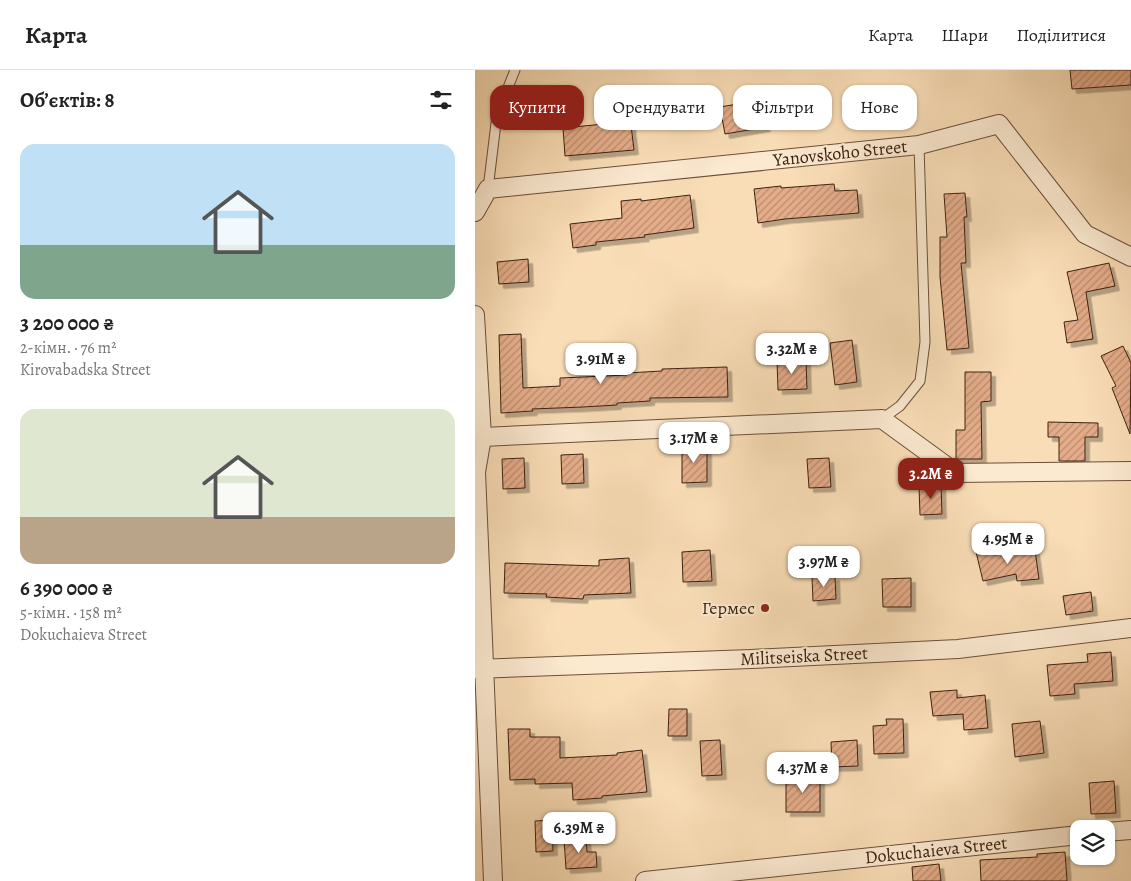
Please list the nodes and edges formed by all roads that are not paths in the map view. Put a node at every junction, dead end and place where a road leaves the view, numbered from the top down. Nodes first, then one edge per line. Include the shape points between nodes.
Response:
1 (515, 70) edge
2 (919, 145) junction
3 (488, 189) junction
4 (475, 212) edge
5 (1131, 257) edge
6 (475, 315) edge
7 (881, 419) junction
8 (479, 439) edge
9 (1131, 470) edge
10 (1131, 628) edge
11 (479, 668) edge
12 (1131, 830) edge
13 (1115, 831) edge
14 (1070, 836) edge
15 (493, 881) edge
16 (645, 881) edge

1 - 3 lane via 497,116
2 - 3 street, Yanovskoho Street
2 - 5 street, Yanovskoho Street via 999,124 1085,234
2 - 7 lane via 925,342 920,381 900,406
3 - 4 street
6 - 8 street
7 - 8 street
7 - 9 street via 956,473
8 - 11 street via 475,472
10 - 11 street, Militseiska Street via 958,649
11 - 15 street
12 - 13 street
14 - 16 street, Dokuchaieva Street

